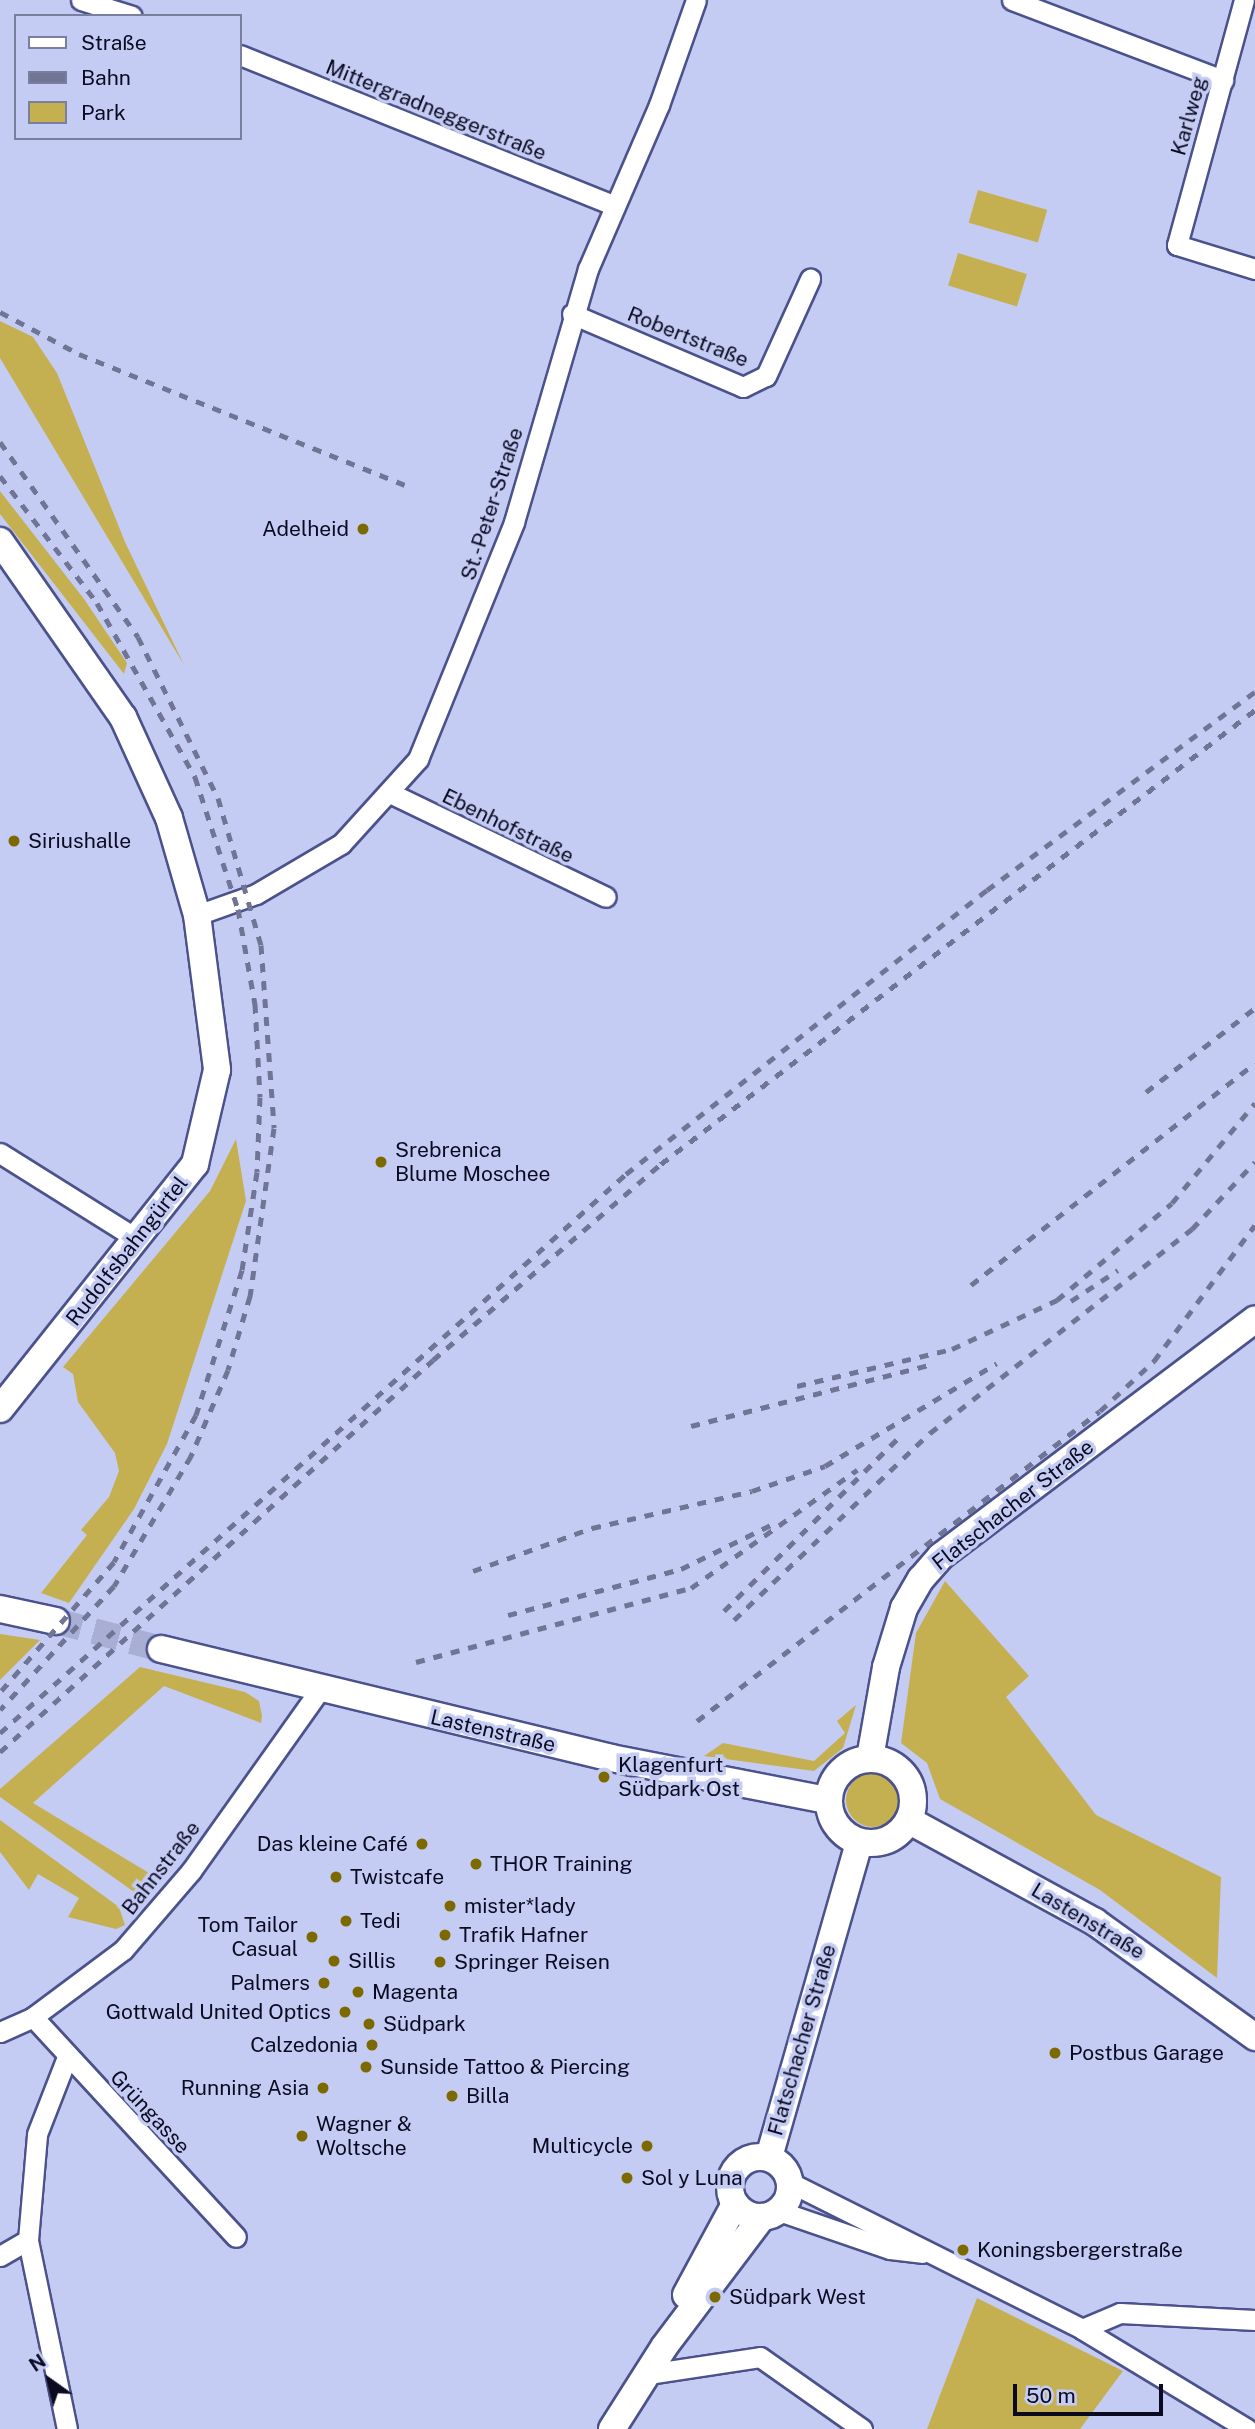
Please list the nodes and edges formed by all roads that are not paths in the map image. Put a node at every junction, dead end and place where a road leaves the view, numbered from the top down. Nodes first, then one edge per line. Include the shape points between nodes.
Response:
1 (81, 0) edge
2 (696, 0) edge
3 (1012, 0) edge
4 (1244, 0) edge
5 (126, 14) edge
6 (242, 56) edge
7 (1223, 80) junction
8 (615, 206) junction
9 (1255, 269) edge
10 (810, 279) dead end
11 (572, 314) junction
12 (0, 541) edge
13 (392, 794) junction
14 (606, 897) dead end
15 (197, 915) junction
16 (0, 1153) edge
17 (137, 1239) junction
18 (1255, 1319) edge
19 (0, 1409) edge
20 (0, 1609) edge
21 (56, 1621) tunnel mouth
22 (161, 1649) tunnel mouth
23 (319, 1691) junction
24 (870, 1758) junction
25 (828, 1800) junction
26 (910, 1821) junction
27 (859, 1843) junction
28 (33, 2017) junction
29 (0, 2032) edge
30 (1255, 2038) edge
31 (67, 2057) junction
32 (769, 2157) junction
33 (791, 2183) junction
34 (735, 2204) junction
35 (770, 2214) junction
36 (236, 2237) dead end
37 (28, 2240) junction
38 (923, 2253) junction
39 (0, 2256) edge
40 (1255, 2320) edge
41 (1082, 2329) junction
42 (664, 2347) junction
43 (648, 2374) junction
44 (1242, 2428) edge
45 (67, 2429) edge
46 (612, 2429) edge
47 (862, 2429) edge

1 - 5 street
2 - 8 street, St.-Peter-Straße
3 - 7 street
4 - 7 street, Karlweg
6 - 8 street, Mittergradneggerstraße
7 - 9 street, Karlweg via 1177,245
8 - 11 street, St.-Peter-Straße
10 - 11 street, Robertstraße via 765,376 744,387
11 - 13 street, St.-Peter-Straße via 514,522 418,760
12 - 15 street, Rudolfsbahngürtel via 123,717 169,818
13 - 14 street, Ebenhofstraße
13 - 15 street, St.-Peter-Straße via 341,844 300,872
15 - 17 street, Rudolfsbahngürtel via 216,1035 213,1106 195,1164
16 - 17 street
17 - 19 street, Rudolfsbahngürtel
18 - 24 street, Flatschacher Straße via 941,1556 904,1608 886,1667
20 - 21 street
22 - 23 street, Lastenstraße
23 - 25 street, Lastenstraße
23 - 28 street, Bahnstraße via 191,1871 123,1950
24 - 25 street via 849,1764 834,1780
24 - 26 street via 890,1762 909,1780 915,1802
25 - 27 street via 842,1833
26 - 27 street via 880,1843
26 - 30 street, Lastenstraße via 1095,1922
27 - 32 street, Flatschacher Straße
28 - 29 street, Bahnstraße
28 - 31 street, Grüngasse
31 - 36 street, Grüngasse
31 - 37 street via 37,2134
32 - 33 street via 784,2167
32 - 34 street via 743,2162 732,2176
33 - 35 street
33 - 38 street
34 - 35 street
34 - 42 street via 669,2325
35 - 38 street via 890,2249
35 - 42 street
37 - 39 street
37 - 45 street
38 - 41 street
40 - 41 street via 1120,2314
41 - 44 street
42 - 43 street
43 - 46 street
43 - 47 street via 760,2357

